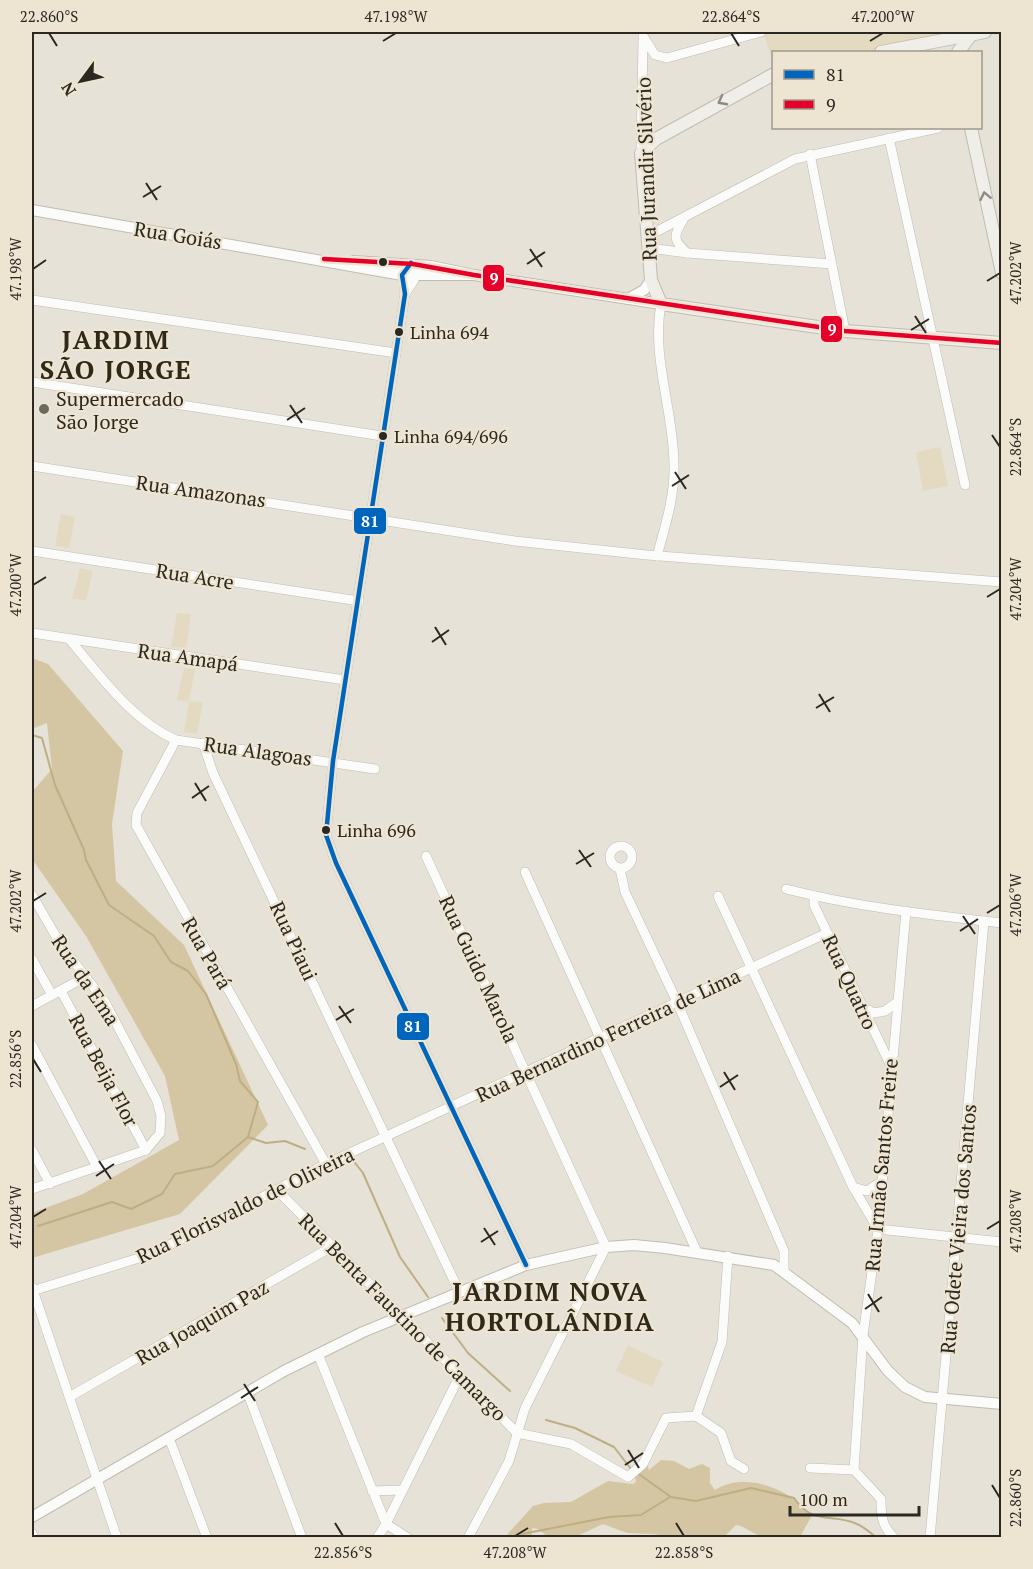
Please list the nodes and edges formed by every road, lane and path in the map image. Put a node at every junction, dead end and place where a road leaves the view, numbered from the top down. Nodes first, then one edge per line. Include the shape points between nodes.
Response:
1 (760, 32) edge
2 (985, 32) edge
3 (643, 34) edge
4 (952, 35) edge
5 (970, 35) junction
6 (885, 51) edge
7 (956, 51) edge
8 (957, 51) edge
9 (772, 75) edge
10 (933, 129) edge
11 (971, 129) edge
12 (889, 138) junction
13 (641, 153) junction
14 (810, 154) junction
15 (32, 210) edge
16 (684, 218) junction
17 (648, 242) junction
18 (687, 254) junction
19 (324, 259) junction
20 (412, 263) junction
21 (831, 264) junction
22 (1002, 273) edge
23 (402, 275) junction
24 (416, 276) junction
25 (474, 276) junction
26 (651, 280) junction
27 (405, 294) junction
28 (628, 299) junction
29 (32, 300) edge
30 (661, 304) junction
31 (845, 330) junction
32 (932, 338) junction
33 (1002, 343) edge
34 (396, 353) junction
35 (32, 382) edge
36 (382, 436) junction
37 (32, 466) edge
38 (965, 485) dead end
39 (371, 516) junction
40 (32, 551) edge
41 (657, 556) junction
42 (1002, 582) edge
43 (359, 602) junction
44 (32, 633) edge
45 (69, 639) junction
46 (345, 680) junction
47 (176, 740) junction
48 (202, 743) junction
49 (333, 761) junction
50 (375, 769) dead end
51 (426, 856) dead end
52 (620, 869) dead end
53 (525, 872) dead end
54 (786, 889) dead end
55 (32, 895) edge
56 (718, 896) dead end
57 (814, 896) junction
58 (906, 911) junction
59 (984, 921) junction
60 (1002, 923) edge
61 (827, 933) junction
62 (32, 959) edge
63 (752, 968) junction
64 (85, 977) junction
65 (61, 991) junction
66 (52, 995) junction
67 (896, 1003) junction
68 (678, 1004) junction
69 (32, 1006) edge
70 (861, 1006) junction
71 (601, 1038) junction
72 (32, 1045) edge
73 (891, 1066) junction
74 (526, 1072) junction
75 (453, 1107) junction
76 (388, 1137) junction
77 (32, 1150) edge
78 (146, 1150) junction
79 (326, 1164) junction
80 (97, 1167) junction
81 (882, 1181) junction
82 (50, 1184) junction
83 (853, 1187) junction
84 (32, 1189) edge
85 (277, 1190) junction
86 (878, 1229) junction
87 (958, 1236) junction
88 (1002, 1242) edge
89 (333, 1246) junction
90 (606, 1247) junction
91 (697, 1252) junction
92 (728, 1256) junction
93 (526, 1265) junction
94 (784, 1271) junction
95 (32, 1289) edge
96 (459, 1291) junction
97 (402, 1317) junction
98 (863, 1335) junction
99 (318, 1354) junction
100 (460, 1375) junction
101 (248, 1394) junction
102 (71, 1396) junction
103 (942, 1398) junction
104 (1002, 1404) edge
105 (696, 1416) junction
106 (517, 1433) junction
107 (170, 1438) junction
108 (810, 1468) dead end
109 (744, 1469) dead end
110 (854, 1470) junction
111 (97, 1479) junction
112 (402, 1490) junction
113 (372, 1491) junction
114 (32, 1517) edge
115 (386, 1524) junction
116 (32, 1533) edge
117 (33, 1538) edge
118 (117, 1538) edge
119 (207, 1538) edge
120 (302, 1538) edge
121 (377, 1538) edge
122 (408, 1538) edge
123 (468, 1538) edge
124 (894, 1538) edge
125 (930, 1538) edge

1 - 3 street via 667,57 655,55
2 - 5 main road
3 - 13 street, Rua Jurandir Silvério
4 - 5 main road
4 - 6 main road
4 - 7 main road
5 - 8 main road
9 -> 13 main road via 656,138
10 - 12 street
22 -> 11 main road
12 - 14 street
12 - 32 street
13 - 17 main road, Rua Jurandir Silvério
14 - 16 street
14 - 21 street
15 - 19 street, Rua Goiás
16 - 17 street
16 - 18 street via 674,240
17 - 18 street
17 - 26 main road, Rua Jurandir Silvério
18 - 21 street
19 - 20 street, Rua Goiás
19 - 23 street, Rua Goiás
20 - 23 street
20 - 24 street
20 - 25 street, Rua Goiás
21 - 31 street
23 - 24 street, Rua Goiás
23 - 27 street
24 - 25 street, Rua Goiás
24 - 27 street
25 - 28 street, Rua Goiás
26 - 28 street via 644,290
26 - 30 main road, Rua Jurandir Silvério
27 - 34 street
28 - 30 street, Rua Goiás
29 - 34 street
30 - 31 main road, Rua Goiás
30 - 41 street via 660,339 675,463 669,512
31 - 32 main road, Rua Goiás
32 - 33 main road, Rua Goiás
32 - 38 street
34 - 36 street
35 - 36 street
36 - 39 street
37 - 39 street, Rua Amazonas
39 - 41 street, Rua Amazonas via 515,541
39 - 43 street
40 - 43 street, Rua Acre
41 - 42 street, Rua Amazonas
43 - 46 street
44 - 45 street, Rua Amapá
45 - 46 street, Rua Amapá
45 - 47 street via 143,720
46 - 49 street
47 - 48 street, Rua Alagoas
47 - 79 street, Rua Pará via 137,813 136,825
48 - 49 street, Rua Alagoas
48 - 76 street, Rua Piaui
49 - 50 street, Rua Alagoas
49 - 75 street via 327,830 330,844
51 - 74 street, Rua Guido Marola
52 - 68 street via 625,892
53 - 71 street
54 - 57 street
55 - 64 street, Rua da Ema
56 - 63 street
57 - 58 street
57 - 61 street, Rua Quatro
58 - 59 street
58 - 67 street, Rua Irmão Santos Freire
59 - 60 street
59 - 87 street, Rua Odete Vieira dos Santos
61 - 63 street, Rua Bernardino Ferreira de Lima
61 - 70 street, Rua Quatro
62 - 66 street
63 - 68 street, Rua Bernardino Ferreira de Lima
63 - 83 street
64 - 65 street
64 - 78 street, Rua da Ema via 105,1002 157,1101 160,1132
65 - 66 street
65 - 78 street, Rua Beija Flor
66 - 69 street
67 - 70 street via 874,1013
67 - 73 street, Rua Irmão Santos Freire
68 - 71 street, Rua Bernardino Ferreira de Lima
68 - 94 street via 784,1251
70 - 73 street, Rua Quatro
71 - 74 street, Rua Bernardino Ferreira de Lima
71 - 91 street
72 - 80 street
73 - 81 street, Rua Irmão Santos Freire
74 - 75 street, Rua Bernardino Ferreira de Lima
74 - 90 street, Rua Guido Marola
75 - 76 street, Rua Bernardino Ferreira de Lima
75 - 93 street
76 - 79 street, Rua Florisvaldo de Oliveira
76 - 96 street, Rua Piaui
77 - 82 street
78 - 80 street
79 - 85 street, Rua Florisvaldo de Oliveira
80 - 82 street
81 - 83 street via 867,1191
81 - 86 street, Rua Irmão Santos Freire
82 - 84 street
83 - 86 street
85 - 89 street, Rua Benta Faustino de Camargo
85 - 95 street, Rua Florisvaldo de Oliveira via 152,1254
86 - 87 street
86 - 98 street, Rua Irmão Santos Freire
87 - 88 street
87 - 103 street, Rua Odete Vieira dos Santos
89 - 97 street, Rua Benta Faustino de Camargo
89 - 102 street, Rua Joaquim Paz
90 - 91 street via 634,1245
90 - 93 street
90 - 106 street via 525,1408
91 - 92 street
92 - 94 street via 774,1264
92 - 105 street via 722,1342
93 - 96 street
94 - 98 street
95 - 102 street
96 - 97 street
97 - 99 street
97 - 100 street, Rua Benta Faustino de Camargo
98 - 103 street via 888,1371 905,1387
98 - 110 street, Rua Irmão Santos Freire
99 - 101 street
99 - 113 street
100 - 106 street, Rua Benta Faustino de Camargo
100 - 112 street
101 - 107 street
101 - 120 street
102 - 111 street
103 - 104 street
103 - 125 street, Rua Odete Vieira dos Santos
105 - 106 street, Rua Benta Faustino de Camargo via 666,1418 642,1464 631,1476 624,1476 571,1444
105 - 109 street via 721,1433 731,1461
106 - 123 street via 509,1461
107 - 111 street
107 - 119 street
108 - 110 street
110 - 124 street via 881,1499 885,1528
111 - 114 street
111 - 118 street
112 - 113 street
112 - 115 street
113 - 115 street
115 - 121 street
115 - 122 street
116 - 117 street

